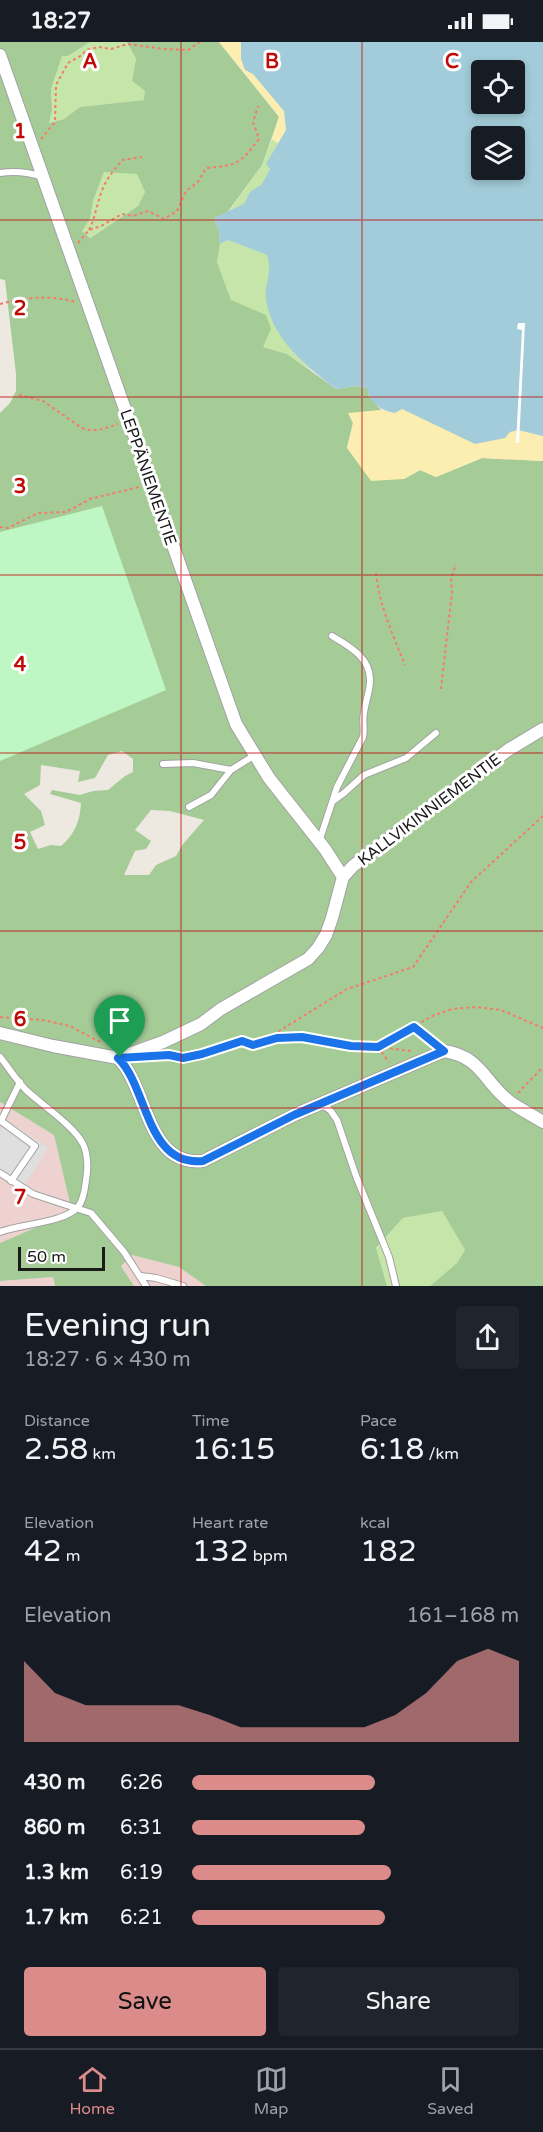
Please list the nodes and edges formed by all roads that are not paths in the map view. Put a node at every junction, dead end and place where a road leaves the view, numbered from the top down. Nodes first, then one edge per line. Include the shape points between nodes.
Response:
1 (0, 55) edge
2 (0, 173) edge
3 (43, 177) junction
4 (332, 636) dead end
5 (542, 727) edge
6 (436, 733) dead end
7 (255, 754) junction
8 (163, 764) dead end
9 (231, 770) junction
10 (332, 801) junction
11 (189, 807) dead end
12 (319, 842) junction
13 (343, 877) junction
14 (0, 1033) edge
15 (0, 1058) edge
16 (118, 1058) junction
17 (20, 1082) junction
18 (320, 1104) junction
19 (0, 1121) edge
20 (543, 1122) edge
21 (0, 1173) edge
22 (11, 1181) junction
23 (78, 1208) junction
24 (0, 1232) edge
25 (141, 1276) junction
26 (146, 1286) edge
27 (183, 1286) edge
28 (396, 1286) edge

1 - 3 street, LEPPÄNIEMENTIE
2 - 3 lane via 12,171
3 - 7 street, LEPPÄNIEMENTIE via 236,724
4 - 10 lane via 360,656 368,666 370,680 363,737
5 - 13 street, KALLVIKINNIEMENTIE
6 - 10 lane via 406,758 364,775
7 - 9 lane
7 - 12 street, LEPPÄNIEMENTIE
8 - 9 lane via 194,763
9 - 11 lane via 211,795
10 - 12 lane
12 - 13 street, LEPPÄNIEMENTIE
13 - 16 street, KALLVIKINNIEMENTIE via 326,935 308,959 201,1024
14 - 16 street
15 - 17 lane
16 - 18 street via 126,1065 160,1140 169,1151 190,1162 203,1161
17 - 19 lane
17 - 23 lane via 83,1143 87,1168
18 - 20 street via 438,1052 458,1053 474,1062 510,1101
18 - 28 lane via 337,1119 389,1257
19 - 22 lane via 35,1146
21 - 22 lane
22 - 23 lane via 33,1194
23 - 24 lane via 60,1217
23 - 25 lane via 91,1213
25 - 26 lane
25 - 27 lane

